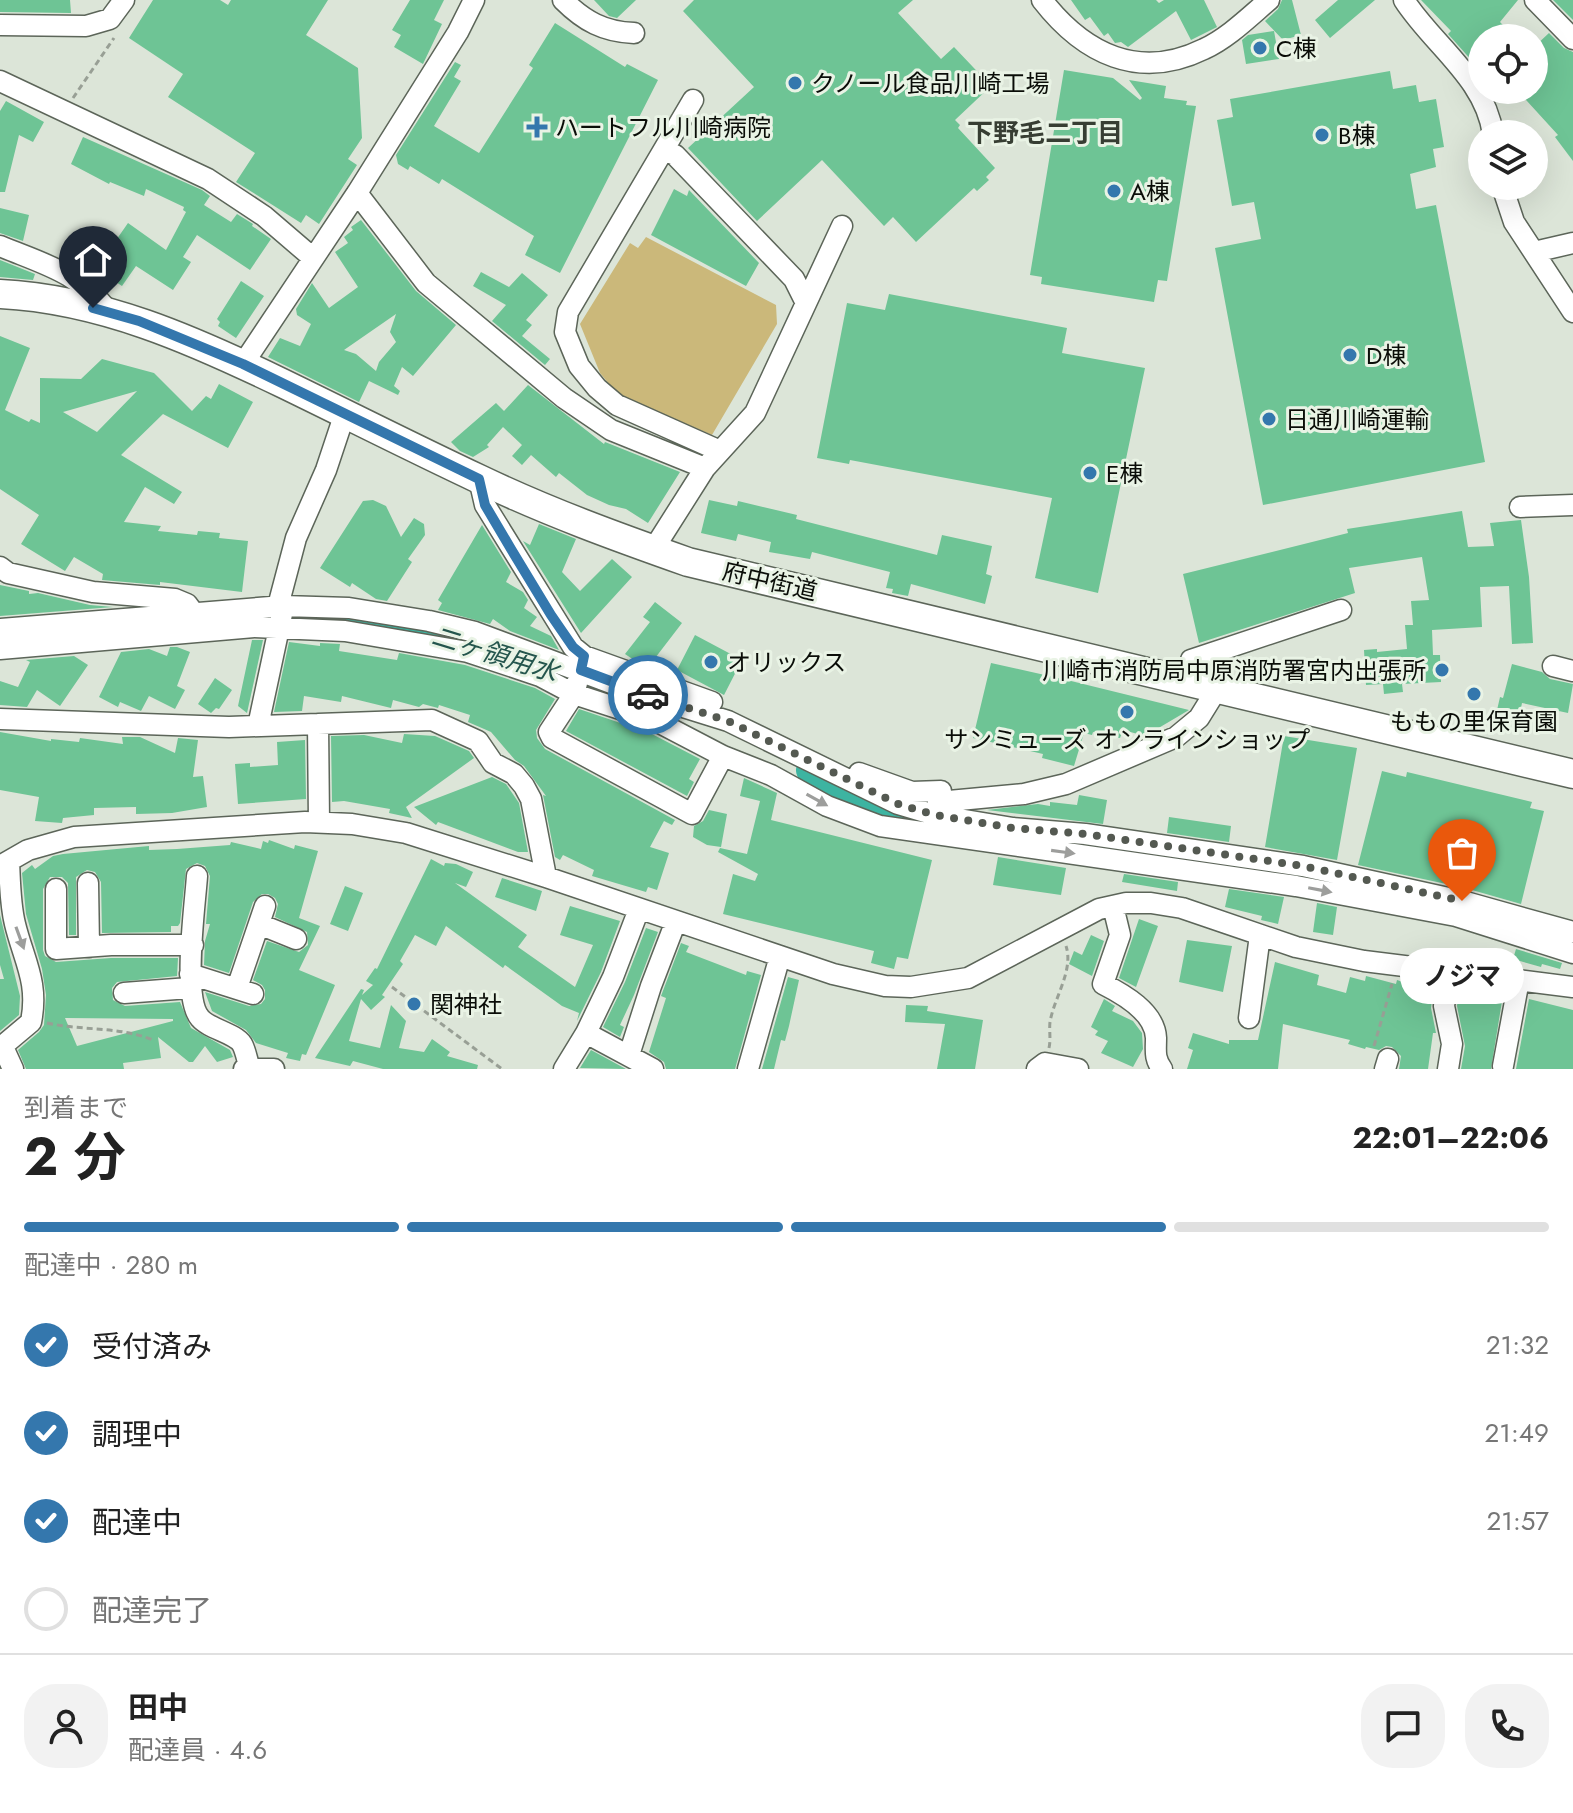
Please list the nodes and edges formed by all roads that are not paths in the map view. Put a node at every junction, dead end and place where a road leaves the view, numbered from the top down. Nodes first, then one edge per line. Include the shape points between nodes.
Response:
1 (124, 0) edge
2 (474, 0) edge
3 (1042, 0) edge
4 (1269, 0) edge
5 (1404, 0) edge
6 (1535, 0) edge
7 (577, 4) edge
8 (0, 25) edge
9 (634, 33) dead end
10 (1573, 39) edge
11 (0, 81) edge
12 (693, 100) dead end
13 (1490, 120) edge
14 (664, 150) junction
15 (357, 193) junction
16 (1507, 200) edge
17 (842, 226) dead end
18 (1573, 243) edge
19 (0, 246) edge
20 (1534, 252) junction
21 (313, 258) junction
22 (0, 294) edge
23 (806, 303) junction
24 (109, 312) junction
25 (1573, 312) edge
26 (243, 364) junction
27 (345, 413) junction
28 (720, 451) junction
29 (705, 468) junction
30 (479, 479) junction
31 (1573, 505) edge
32 (1520, 507) dead end
33 (653, 550) junction
34 (4, 570) edge
35 (1341, 610) dead end
36 (193, 612) junction
37 (281, 615) junction
38 (0, 629) edge
39 (0, 649) edge
40 (579, 676) junction
41 (1186, 682) junction
42 (1217, 689) junction
43 (0, 719) edge
44 (318, 724) junction
45 (258, 726) junction
46 (723, 756) junction
47 (1573, 774) edge
48 (319, 822) junction
49 (4, 863) edge
50 (197, 876) dead end
51 (546, 877) junction
52 (88, 883) dead end
53 (56, 889) dead end
54 (1113, 906) junction
55 (639, 909) junction
56 (676, 921) junction
57 (1573, 932) edge
58 (1260, 935) junction
59 (296, 939) dead end
60 (193, 945) junction
61 (89, 947) junction
62 (1573, 953) edge
63 (780, 956) junction
64 (1449, 971) junction
65 (1519, 980) junction
66 (190, 981) junction
67 (1573, 987) edge
68 (124, 993) dead end
69 (1249, 1018) dead end
70 (586, 1033) junction
71 (2, 1048) edge
72 (629, 1055) junction
73 (1041, 1066) edge
74 (1503, 1066) dead end
75 (247, 1068) edge
76 (13, 1069) edge
77 (274, 1069) edge
78 (564, 1069) edge
79 (653, 1069) edge
80 (748, 1069) edge
81 (1078, 1069) edge
82 (1162, 1069) edge
83 (1448, 1069) edge

1 - 8 street via 110,19 86,26
2 - 15 street
3 - 4 street via 1071,33 1098,52 1150,63 1175,61 1207,48
5 - 13 street via 1475,86
6 - 10 street
7 - 9 street via 612,33
11 - 21 street via 208,179 264,216
12 - 14 street
14 - 23 street via 675,155 794,279
14 - 28 street via 568,312 565,332 579,366 617,405
15 - 21 street
15 - 29 street via 426,283 564,398 611,430
16 - 20 street
17 - 23 street
18 - 20 street
19 - 24 street via 77,279
20 - 25 street
21 - 26 street
22 - 24 highway, 府中街道
23 - 28 street via 755,413
24 - 26 highway, 府中街道
26 - 27 highway, 府中街道
27 - 30 highway, 府中街道
27 - 37 street via 296,538
28 - 29 street
29 - 33 street
30 - 33 highway, 府中街道
30 - 40 street via 485,505 573,647
31 - 32 street
33 - 41 highway, 府中街道
34 - 36 street via 93,592 175,599
35 - 41 street via 1191,660
36 - 37 street
36 - 38 street
37 - 39 street via 230,629
37 - 40 street via 349,608 429,621 475,632
37 - 45 street
40 - 42 street via 715,703 841,766 912,792 940,796 1024,794 1066,784 1176,737 1199,718
40 - 46 street
40 - 46 street via 549,732 552,738 692,814
40 - 57 street via 728,721 898,804 935,815 1303,866
41 - 42 highway, 府中街道
42 - 47 highway, 府中街道
43 - 45 street
44 - 45 street
44 - 48 street
44 - 51 street via 432,720 478,741 493,763 514,774 531,799
46 -> 62 street via 880,826 1310,888 1456,916
48 - 49 street via 74,837
48 - 51 street via 390,829
49 -> 71 street via 15,924 33,979 32,1020
50 - 60 street
51 - 55 street
52 - 61 street
53 - 61 street via 56,949
54 - 58 street via 1151,903 1182,908
54 - 63 street via 968,978 911,987 860,982
54 - 82 street via 1120,935 1103,984 1125,995 1151,1023
55 - 56 street
55 - 70 street
56 - 63 street
56 - 72 street
58 - 64 street via 1296,947
58 - 69 street
59 - 66 street via 262,915 245,991
60 - 61 street
60 - 66 street
63 - 80 street
64 - 65 street
64 - 83 street via 1444,1006 1452,1044
65 - 67 street
65 - 74 street
66 - 68 street
66 - 75 street via 195,1012 242,1044
70 - 72 street
70 - 78 street
71 - 76 street
72 - 79 street
73 - 81 street
75 - 77 street

